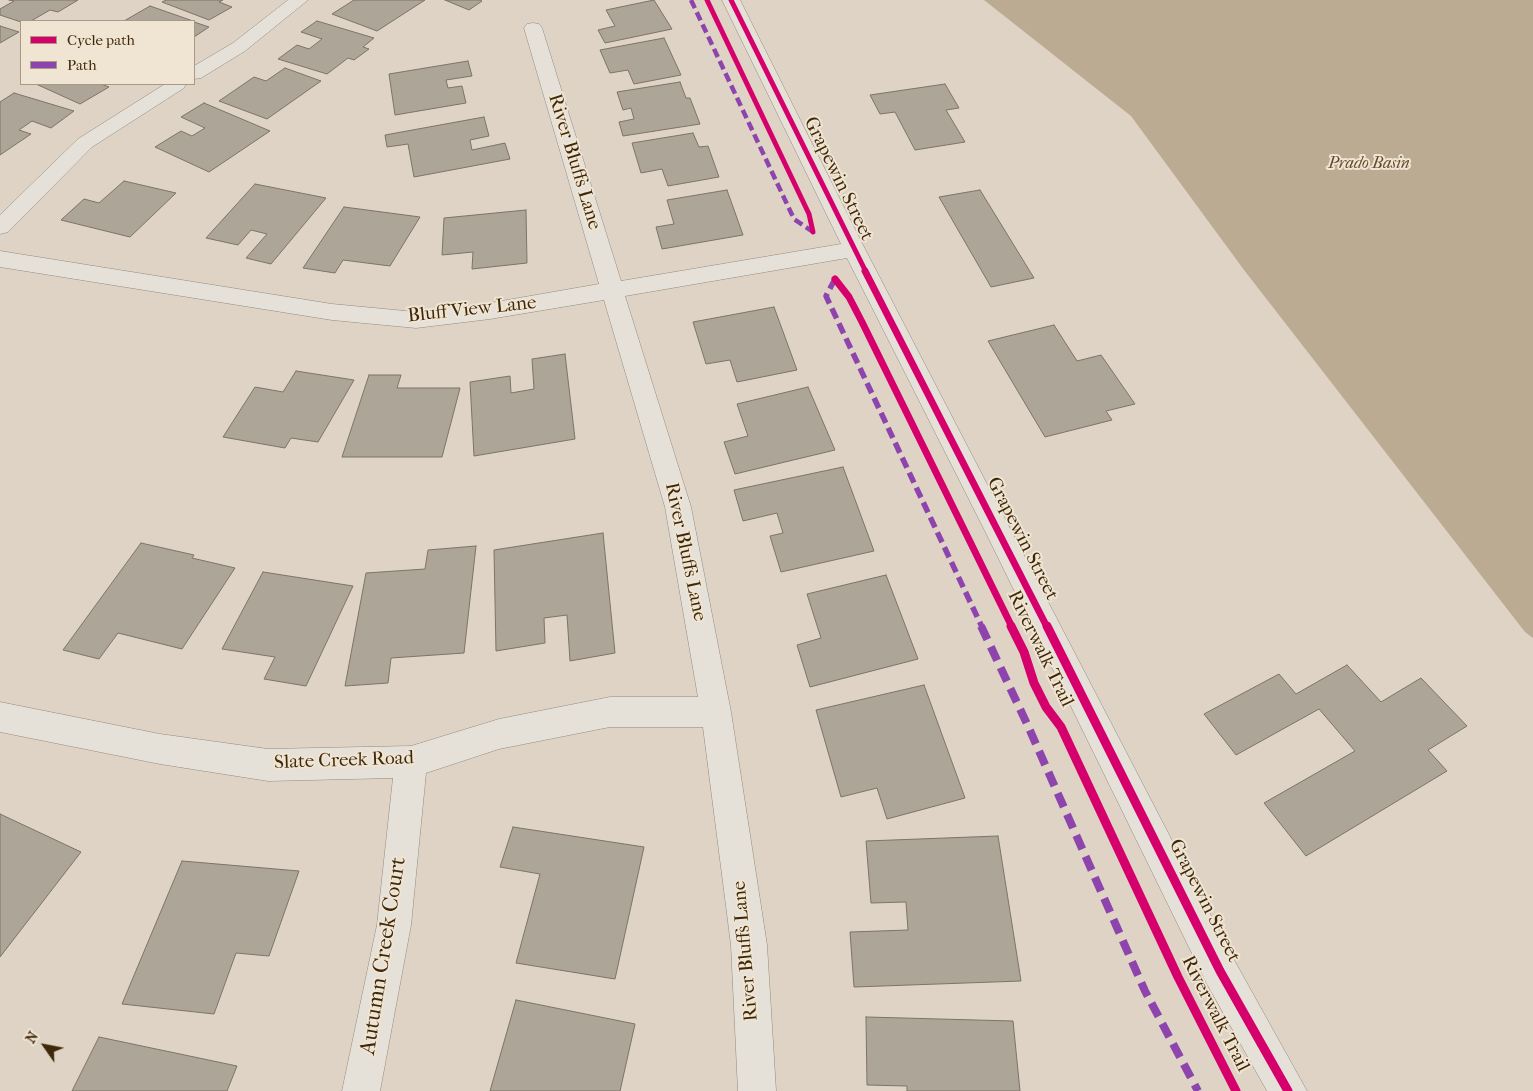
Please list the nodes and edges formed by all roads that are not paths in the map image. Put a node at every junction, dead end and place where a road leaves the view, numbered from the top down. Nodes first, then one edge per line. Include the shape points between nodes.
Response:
1 (299, 0) edge
2 (731, 0) edge
3 (533, 28) dead end
4 (195, 73) edge
5 (175, 85) edge
6 (0, 227) edge
7 (854, 249) junction
8 (0, 259) edge
9 (614, 291) junction
10 (716, 712) junction
11 (0, 717) edge
12 (411, 762) junction
13 (361, 1091) edge
14 (757, 1091) edge
15 (1288, 1091) edge

1 - 4 street via 239,47
2 - 7 street, Grapewin Street
3 - 9 street, River Bluffs Lane
5 - 6 street via 85,144
7 - 9 street, Bluff View Lane
7 - 15 street, Grapewin Street via 1220,971
8 - 9 street, Bluff View Lane via 332,312 416,320
9 - 10 street, River Bluffs Lane via 678,507
10 - 12 street, Slate Creek Road via 610,712 499,734
10 - 14 street, River Bluffs Lane via 749,945
11 - 12 street, Slate Creek Road via 160,749 268,765
12 - 13 street, Autumn Creek Court via 394,926

